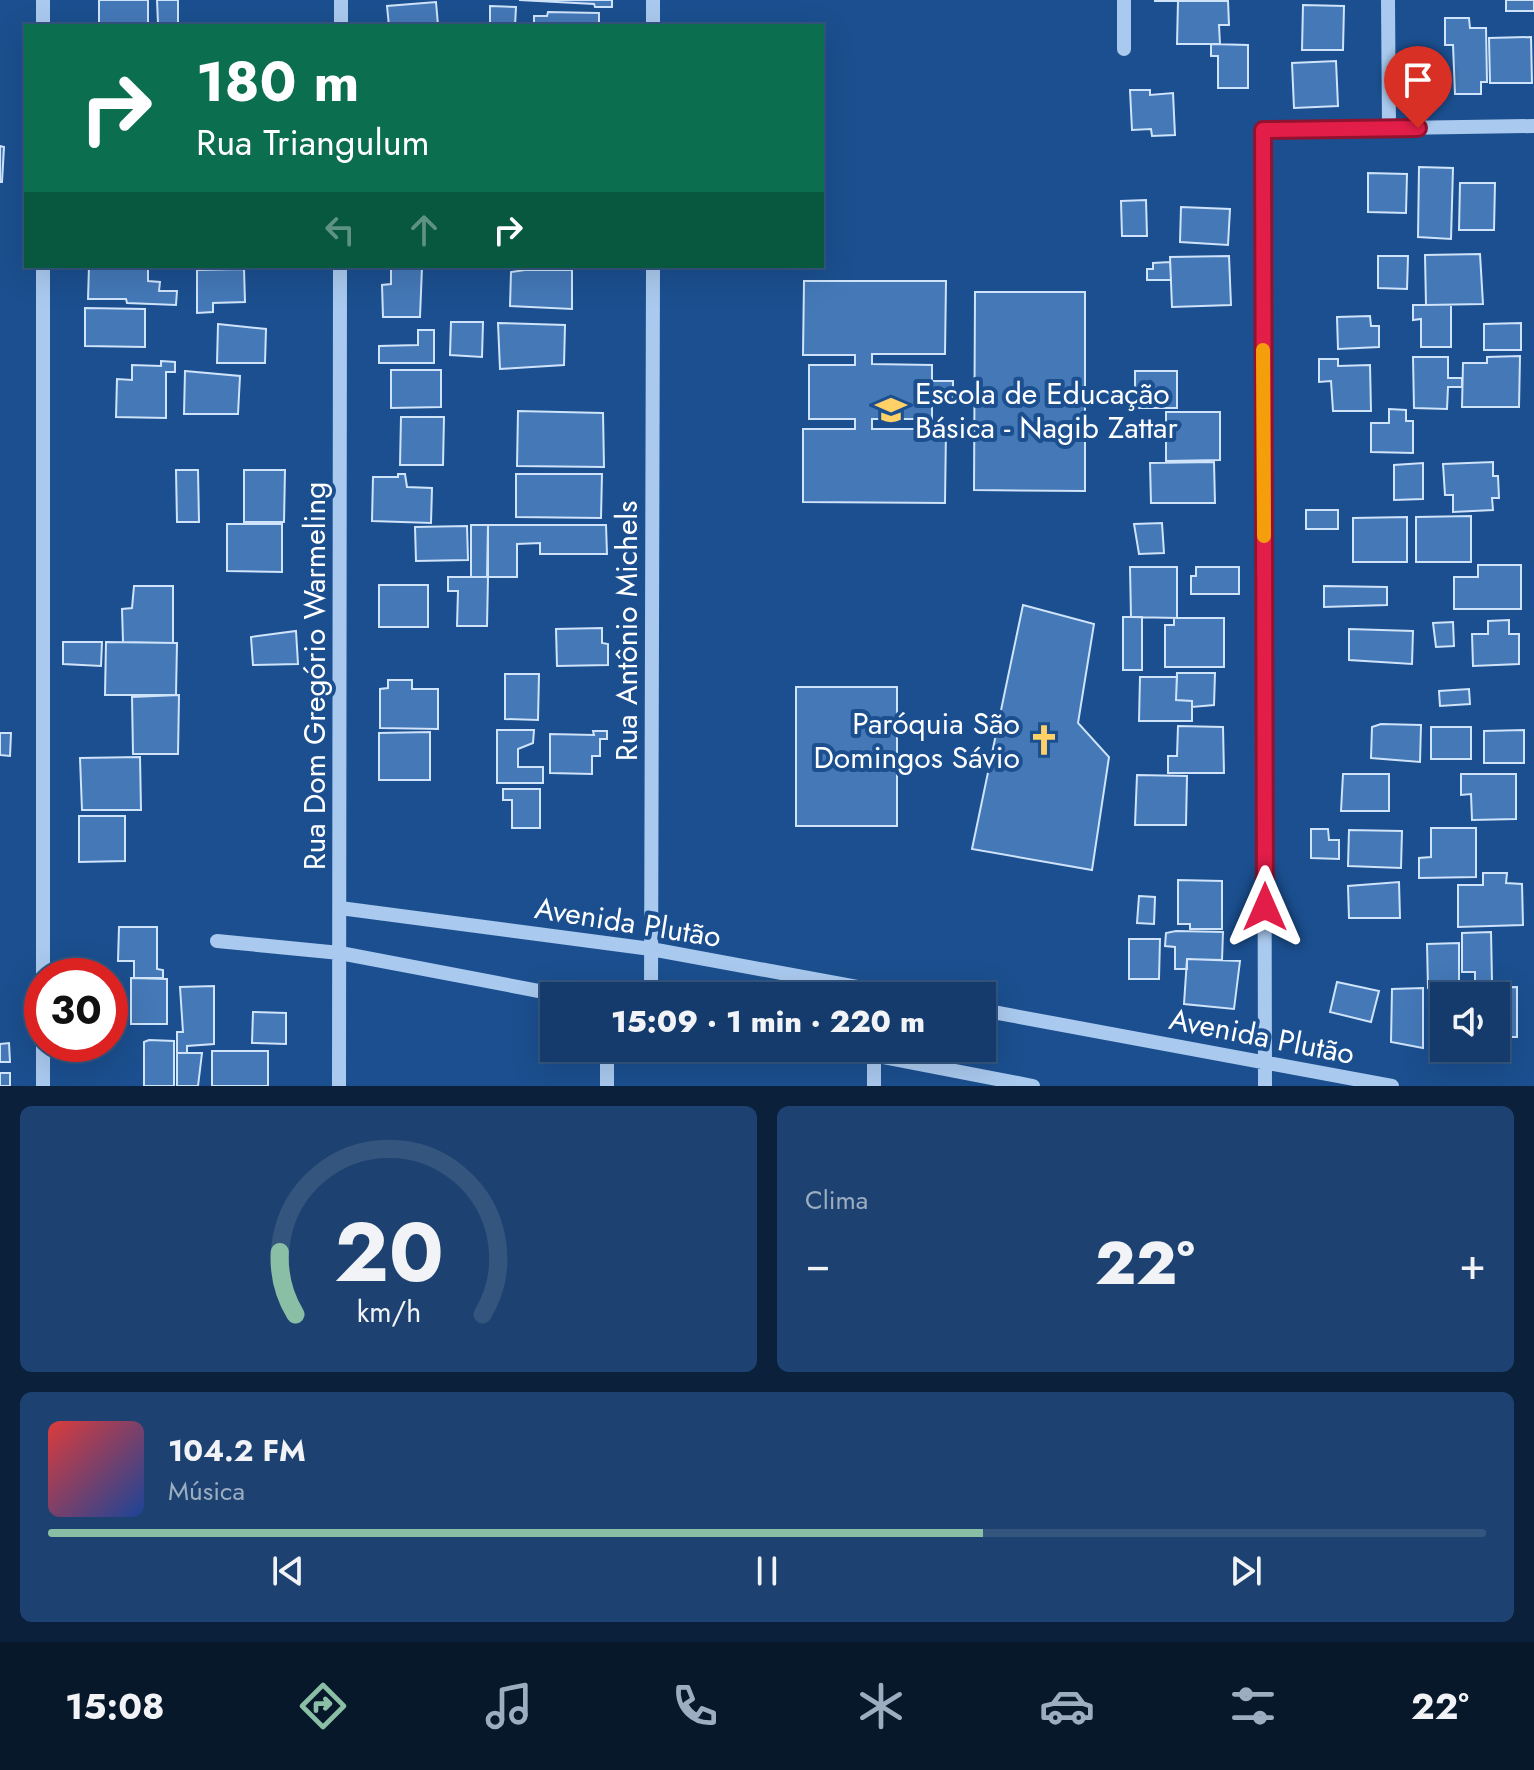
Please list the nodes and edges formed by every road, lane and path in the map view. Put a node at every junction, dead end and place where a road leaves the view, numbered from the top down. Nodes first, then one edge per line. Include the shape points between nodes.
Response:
1 (43, 0) edge
2 (341, 0) edge
3 (653, 0) edge
4 (1124, 0) edge
5 (1388, 0) edge
6 (43, 24) edge
7 (341, 24) edge
8 (653, 24) edge
9 (1124, 49) dead end
10 (1534, 126) edge
11 (1389, 128) junction
12 (43, 268) edge
13 (340, 268) edge
14 (653, 268) edge
15 (340, 908) junction
16 (217, 941) dead end
17 (651, 949) junction
18 (340, 953) junction
19 (43, 958) edge
20 (651, 982) edge
21 (830, 982) edge
22 (540, 991) edge
23 (996, 1013) edge
24 (43, 1062) edge
25 (607, 1062) edge
26 (874, 1062) edge
27 (910, 1062) edge
28 (1266, 1063) junction
29 (43, 1086) edge
30 (339, 1086) edge
31 (607, 1086) edge
32 (874, 1086) edge
33 (1033, 1086) edge
34 (1265, 1086) edge
35 (1392, 1086) edge

1 - 6 street
2 - 7 street
3 - 8 street
4 - 9 street
5 - 11 street
10 - 11 street
11 - 28 street via 1263,130
12 - 19 street
13 - 15 street, Rua Dom Gregório Warmeling
14 - 17 street, Rua Antônio Michels
15 - 17 street, Avenida Plutão
15 - 18 street, Rua Dom Gregório Warmeling
16 - 18 street
17 - 20 street, Rua Antônio Michels
17 - 21 street, Avenida Plutão
18 - 22 street
18 - 30 street, Rua Dom Gregório Warmeling
23 - 28 street, Avenida Plutão
24 - 29 street
25 - 31 street
26 - 32 street
27 - 33 street
28 - 34 street
28 - 35 street, Avenida Plutão

